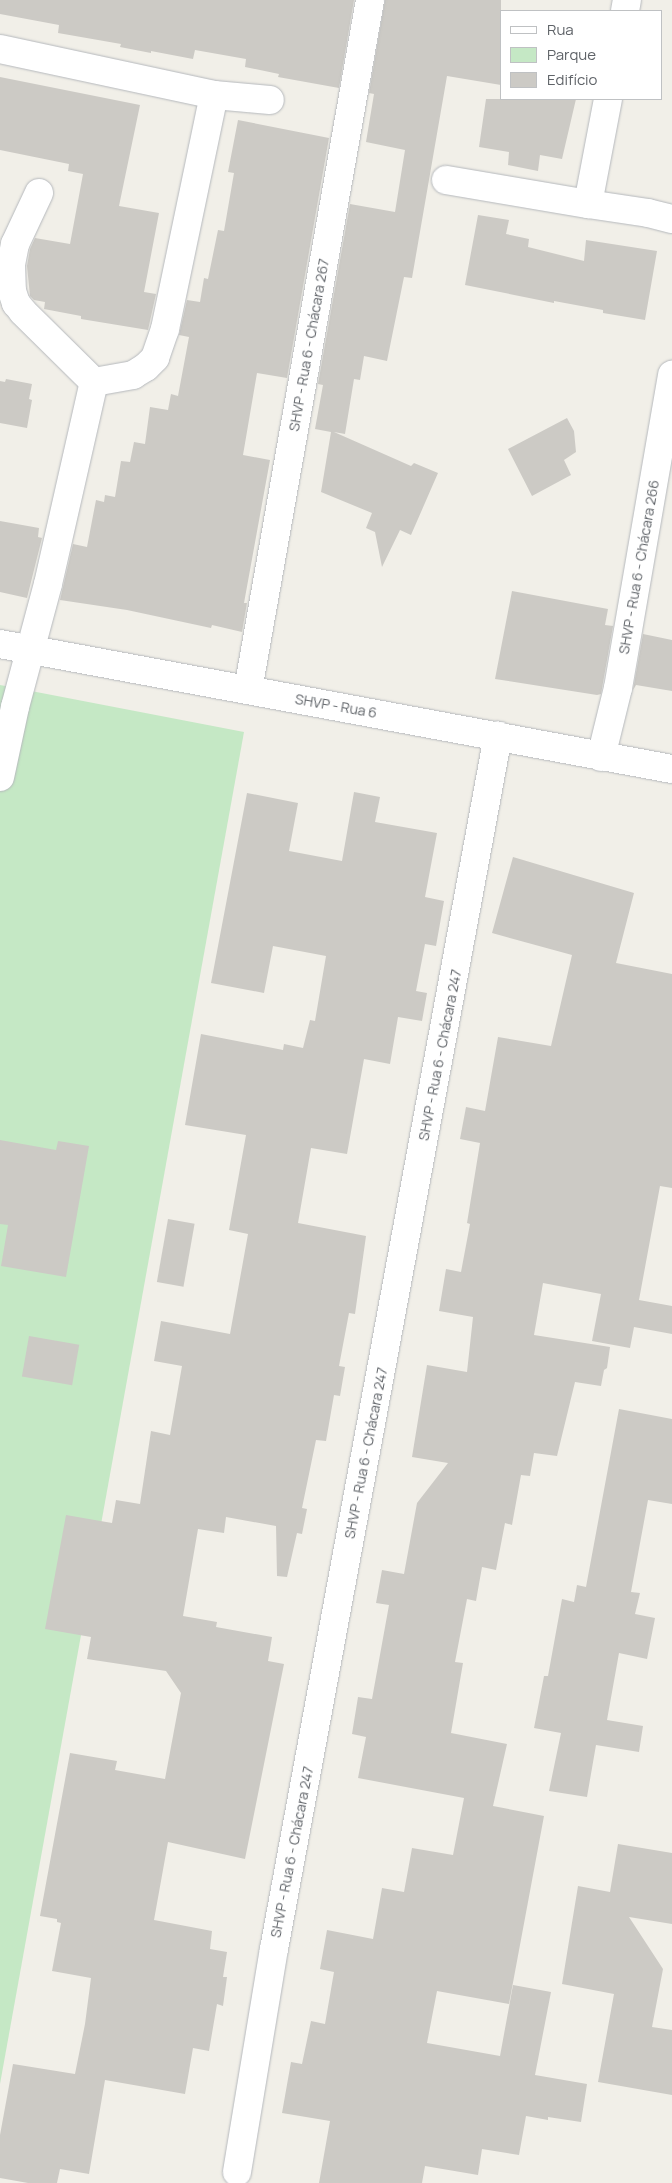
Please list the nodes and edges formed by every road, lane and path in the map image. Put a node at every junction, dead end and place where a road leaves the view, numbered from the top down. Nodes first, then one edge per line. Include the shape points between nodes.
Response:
1 (370, 0) edge
2 (0, 48) edge
3 (214, 94) junction
4 (270, 100) dead end
5 (608, 100) edge
6 (446, 180) dead end
7 (38, 193) dead end
8 (588, 204) junction
9 (672, 219) edge
10 (672, 375) edge
11 (94, 382) junction
12 (0, 644) edge
13 (32, 650) junction
14 (248, 690) junction
15 (498, 736) junction
16 (601, 757) junction
17 (672, 769) edge
18 (0, 777) edge
19 (237, 2172) dead end

1 - 14 street, SHVP - Rua 6 - Chácara 267
2 - 3 street
3 - 4 street
3 - 11 street via 165,329 154,358 133,375
5 - 8 street
6 - 8 street
7 - 11 street via 15,244 11,265 12,291 23,312
8 - 9 street
10 - 16 street, SHVP - Rua 6 - Chácara 266 via 618,688
11 - 13 street
12 - 13 street, SHVP - Rua 6
13 - 14 street, SHVP - Rua 6
13 - 18 street via 15,707
14 - 15 street, SHVP - Rua 6
15 - 16 street, SHVP - Rua 6
15 - 19 street, SHVP - Rua 6 - Chácara 247 via 274,1949
16 - 17 street, SHVP - Rua 6

